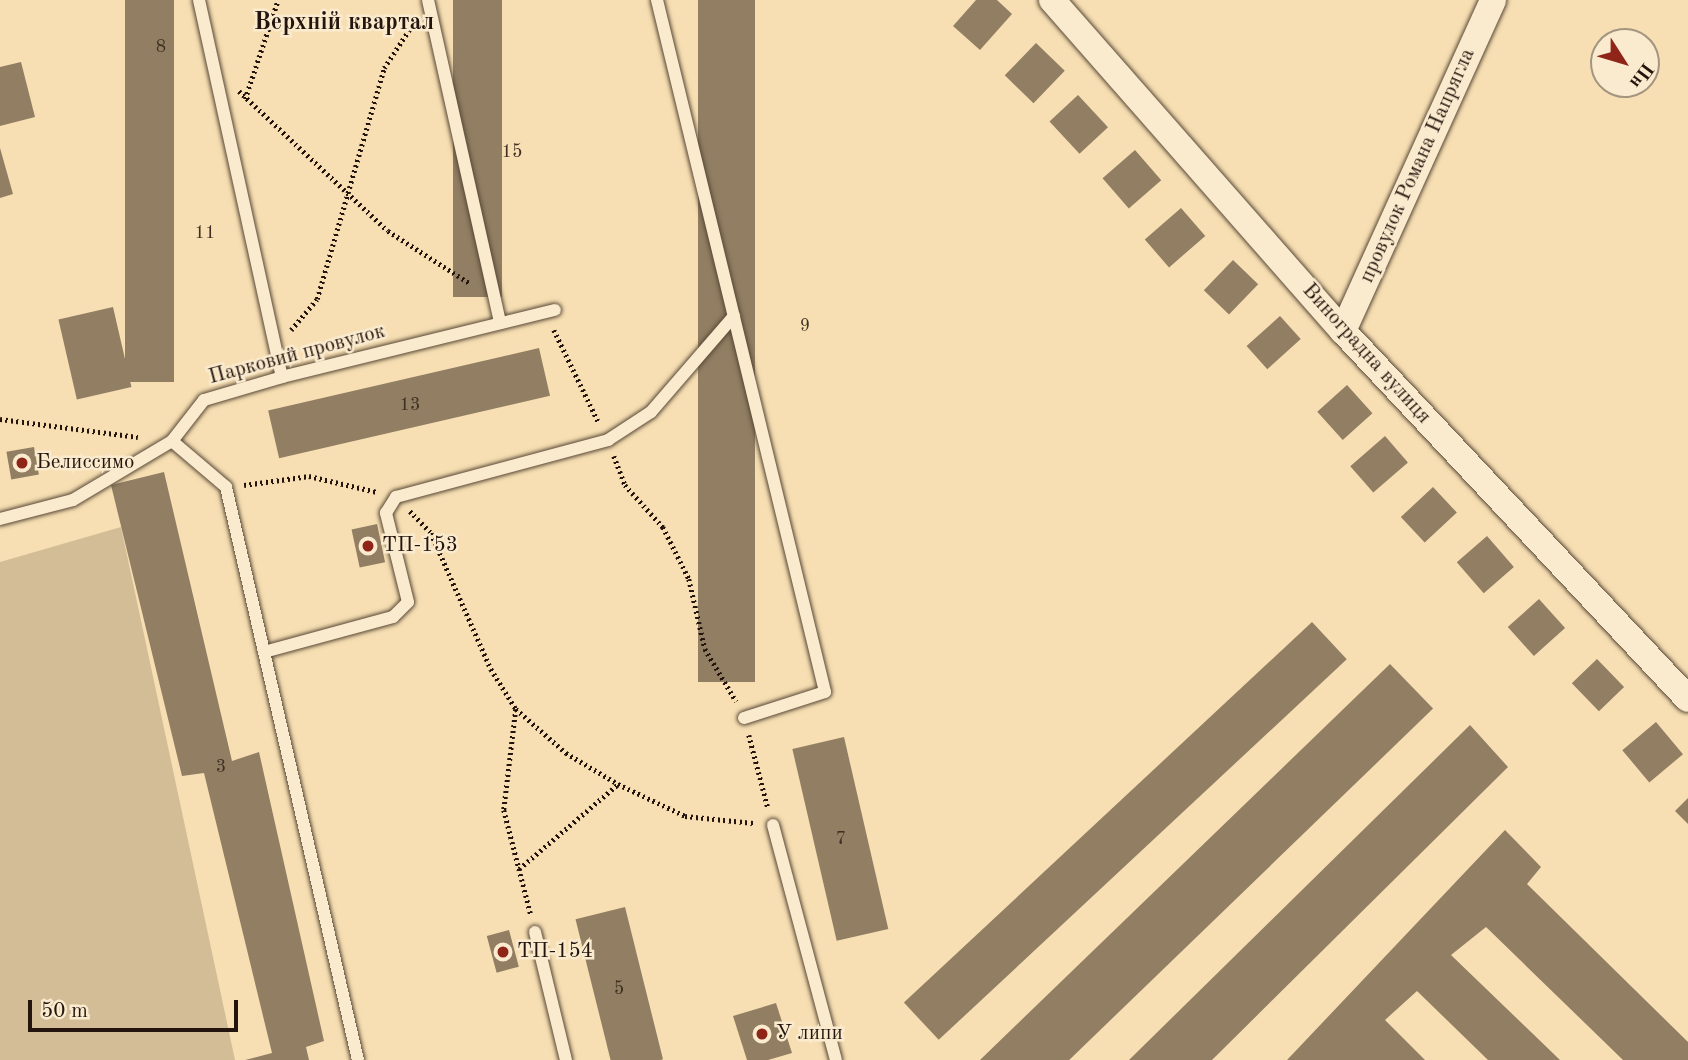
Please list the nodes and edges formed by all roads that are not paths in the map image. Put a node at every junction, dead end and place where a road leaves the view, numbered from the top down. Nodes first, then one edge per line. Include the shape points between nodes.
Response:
1 (199, 0) edge
2 (428, 0) edge
3 (657, 0) edge
4 (1052, 0) edge
5 (1493, 0) edge
6 (550, 311) road end
7 (734, 316) junction
8 (500, 323) junction
9 (1343, 331) junction
10 (282, 377) junction
11 (172, 441) junction
12 (0, 519) edge
13 (264, 652) junction
14 (1688, 699) edge
15 (744, 718) road end
16 (773, 825) road end
17 (535, 932) road end
18 (358, 1060) edge
19 (566, 1060) edge
20 (836, 1060) edge

1 - 10 lane
2 - 8 lane
3 - 7 lane
4 - 9 street, Виноградна вулиця
5 - 9 street, провулок Романа Напрягла
6 - 8 lane, Парковий провулок
7 - 13 lane via 651,412 608,440 397,497 386,513 408,602 393,617
7 - 15 lane via 825,692
8 - 10 lane, Парковий провулок
9 - 14 street, Виноградна вулиця
10 - 11 lane, Парковий провулок via 204,400
11 - 12 lane, Парковий провулок via 74,500
11 - 13 lane via 226,487
13 - 18 lane
16 - 20 lane
17 - 19 lane

